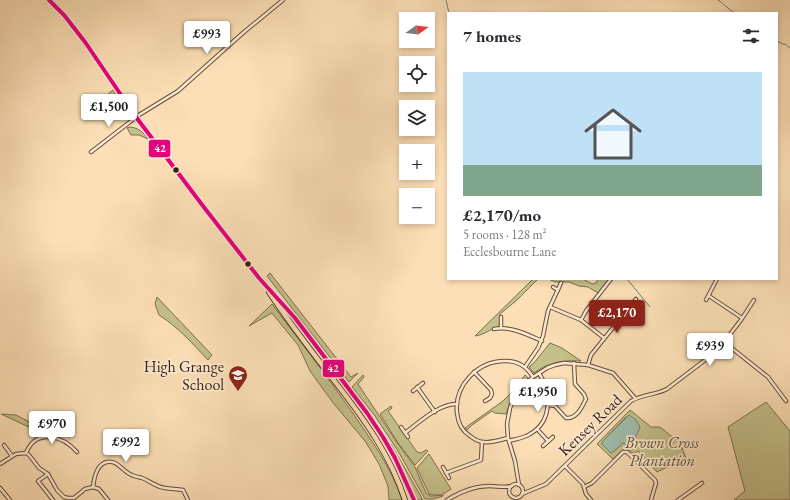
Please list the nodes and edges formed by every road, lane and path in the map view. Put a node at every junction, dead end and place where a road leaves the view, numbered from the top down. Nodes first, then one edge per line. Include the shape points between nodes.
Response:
1 (49, 0) edge
2 (283, 0) edge
3 (136, 117) junction
4 (91, 152) dead end
5 (259, 278) junction
6 (612, 280) edge
7 (717, 280) edge
8 (603, 281) dead end
9 (561, 283) dead end
10 (607, 284) junction
11 (553, 287) dead end
12 (558, 290) junction
13 (709, 296) junction
14 (636, 299) dead end
15 (706, 300) dead end
16 (754, 300) dead end
17 (550, 307) junction
18 (629, 307) junction
19 (635, 312) dead end
20 (501, 317) dead end
21 (742, 318) junction
22 (581, 320) junction
23 (501, 328) junction
24 (494, 329) dead end
25 (604, 338) junction
26 (542, 341) junction
27 (724, 342) junction
28 (574, 363) junction
29 (588, 365) junction
30 (525, 366) junction
31 (474, 372) junction
32 (539, 372) junction
33 (533, 377) junction
34 (423, 383) dead end
35 (417, 387) junction
36 (413, 391) dead end
37 (636, 398) junction
38 (485, 401) dead end
39 (786, 401) dead end
40 (457, 404) junction
41 (548, 405) junction
42 (434, 412) junction
43 (401, 427) dead end
44 (537, 429) junction
45 (405, 432) junction
46 (408, 437) dead end
47 (553, 437) dead end
48 (509, 440) junction
49 (548, 441) junction
50 (482, 442) junction
51 (4, 445) dead end
52 (544, 446) dead end
53 (77, 452) dead end
54 (26, 453) junction
55 (12, 456) junction
56 (0, 464) edge
57 (443, 466) dead end
58 (565, 466) junction
59 (446, 473) junction
60 (48, 474) junction
61 (517, 476) junction
62 (449, 478) dead end
63 (702, 483) dead end
64 (513, 485) junction
65 (520, 486) junction
66 (93, 487) junction
67 (584, 487) junction
68 (0, 488) edge
69 (502, 488) junction
70 (530, 490) junction
71 (510, 494) junction
72 (521, 495) junction
73 (513, 497) junction
74 (72, 499) edge
75 (10, 500) edge
76 (52, 500) edge
77 (108, 500) edge
78 (188, 500) edge
79 (405, 500) edge
80 (414, 500) edge
81 (446, 500) edge
82 (515, 500) edge
83 (520, 500) edge
84 (591, 500) edge
85 (651, 500) edge
86 (678, 500) edge

1 - 3 highway via 85,42
2 - 3 street via 178,91
3 - 4 street
3 - 5 highway
5 - 79 highway via 373,434 393,469
5 - 80 highway via 290,312 367,413 395,458
6 - 10 street
7 - 13 street
8 - 10 street
9 - 12 street
10 - 22 street
11 - 12 street
12 - 17 street
13 - 15 street
13 - 21 street
14 - 18 street
16 - 21 street, Kensey Road
17 - 22 street
17 - 26 street
18 - 19 street
18 - 25 street
20 - 23 street
21 - 27 street, Kensey Road
22 - 25 street
23 - 24 street
23 - 26 street via 518,331
25 - 29 street via 591,355
26 - 30 street
27 - 37 street, Kensey Road via 712,356 668,389
27 - 39 street via 768,377
28 - 29 street
28 - 32 street via 555,365
28 - 41 street via 576,384 586,399 580,410 574,417 566,418 555,406
29 - 37 street via 613,373
30 - 31 street via 513,361 495,362
30 - 33 street
31 - 38 street via 491,390 490,398
31 - 40 street via 459,394
32 - 33 street
32 - 41 street via 547,391
33 - 48 street via 519,391 510,408 507,424
34 - 35 street
35 - 36 street
35 - 42 street
37 - 58 street, Kensey Road
40 - 42 street
40 - 50 street via 462,428 467,434
41 - 44 street via 544,419
42 - 45 street
43 - 45 street
44 - 48 street via 530,434
44 - 49 street
45 - 46 street
47 - 49 street
48 - 50 street
48 - 61 street
49 - 52 street
50 - 59 street via 480,460
51 - 55 street
53 - 54 street via 62,440 48,437 35,441
54 - 55 street via 20,452
54 - 60 street
55 - 56 street
57 - 59 street
58 - 67 street
58 - 70 street, Kensey Road via 546,484
59 - 62 street
60 - 74 street via 63,496
60 - 76 street via 38,482
61 - 64 street
61 - 65 street
63 - 86 street
64 - 65 street
64 - 69 street
64 - 71 street
65 - 70 street
65 - 72 street via 523,490
66 - 74 street via 85,489
66 - 77 street via 99,489
66 - 78 street via 99,468 104,463 111,462 129,474 155,485 183,490
67 - 84 street
67 - 85 street via 623,452 628,452 655,480
68 - 75 street
69 - 71 street
69 - 81 street via 472,488
70 - 72 street, Kensey Road
71 - 73 street
72 - 73 street
72 - 83 street
73 - 82 street

